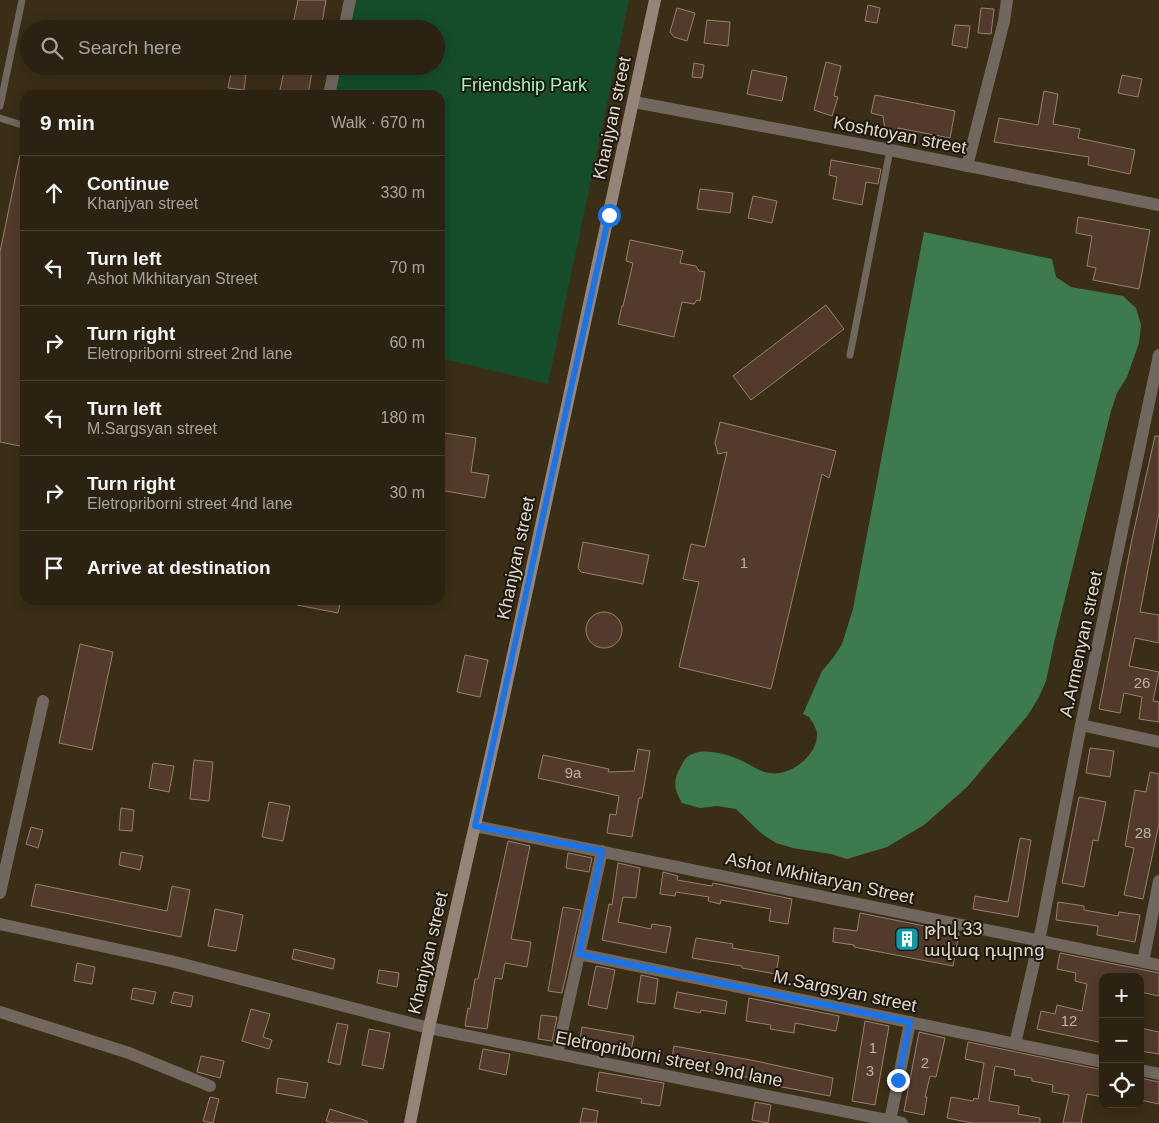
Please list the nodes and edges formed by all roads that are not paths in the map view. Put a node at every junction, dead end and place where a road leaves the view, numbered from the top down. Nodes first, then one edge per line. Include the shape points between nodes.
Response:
1 (22, 0) edge
2 (350, 0) edge
3 (655, 0) edge
4 (1007, 0) edge
5 (346, 20) edge
6 (333, 75) edge
7 (330, 90) edge
8 (634, 102) junction
9 (0, 106) edge
10 (0, 118) edge
11 (20, 124) edge
12 (890, 150) junction
13 (967, 166) junction
14 (1159, 205) edge
15 (850, 355) dead end
16 (1159, 355) edge
17 (1153, 419) edge
18 (43, 701) dead end
19 (1082, 725) junction
20 (1159, 742) edge
21 (475, 826) junction
22 (602, 851) junction
23 (1159, 881) edge
24 (0, 893) edge
25 (0, 924) edge
26 (1039, 941) junction
27 (579, 954) junction
28 (1143, 962) junction
29 (1159, 965) edge
30 (0, 1012) edge
31 (910, 1022) junction
32 (429, 1028) junction
33 (1015, 1044) junction
34 (557, 1054) junction
35 (1099, 1061) edge
36 (1144, 1071) edge
37 (1159, 1074) edge
38 (210, 1086) dead end
39 (896, 1122) edge
40 (410, 1123) edge

1 - 9 lane
2 - 5 street
3 - 8 main road, Khanjyan street
4 - 13 street
6 - 7 street
8 - 12 street, Koshtoyan street
8 - 21 main road, Khanjyan street
10 - 11 lane
12 - 13 street, Koshtoyan street
12 - 15 lane
13 - 14 street, Koshtoyan street
16 - 17 street, A.Armenyan street
17 - 19 street, A.Armenyan street
18 - 24 street
19 - 20 street
19 - 26 street, A.Armenyan street
21 - 22 street, Ashot Mkhitaryan Street
21 - 32 main road, Khanjyan street
22 - 26 street, Ashot Mkhitaryan Street
22 - 27 street
23 - 28 street
25 - 32 street, Eletropriborni street 9nd lane via 171,961
26 - 28 street, Ashot Mkhitaryan Street
26 - 33 street, A.Armenyan street
27 - 31 street, M.Sargsyan street
27 - 34 street
28 - 29 street, Ashot Mkhitaryan Street
30 - 38 street via 129,1053
31 - 33 street, M.Sargsyan street
31 - 39 street
32 - 34 street, Eletropriborni street 9nd lane
32 - 40 main road, Khanjyan street
33 - 35 street, M.Sargsyan street
34 - 39 street, Eletropriborni street 9nd lane
36 - 37 street

